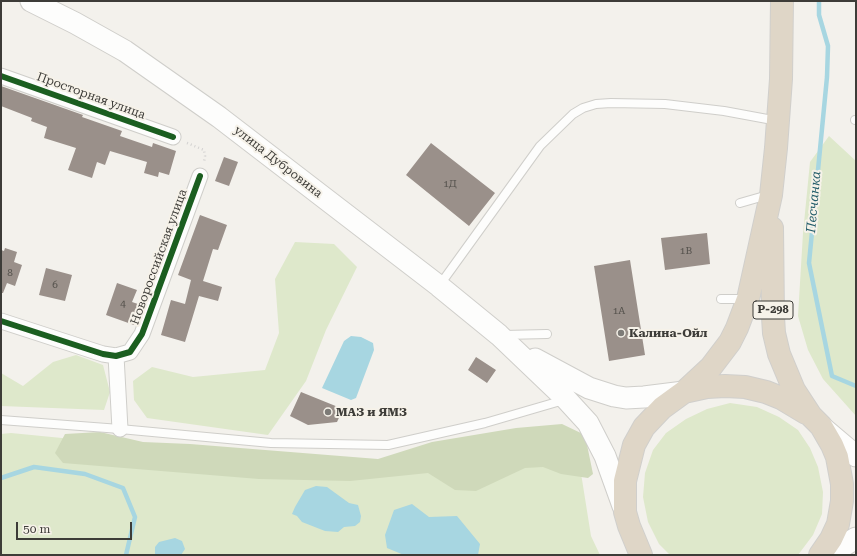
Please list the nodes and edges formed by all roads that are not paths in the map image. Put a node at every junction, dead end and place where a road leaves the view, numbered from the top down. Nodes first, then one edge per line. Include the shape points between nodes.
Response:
1 (31, 1) edge
2 (782, 1) edge
3 (1, 76) edge
4 (778, 121) junction
5 (173, 137) road end
6 (200, 176) road end
7 (771, 195) junction
8 (740, 203) dead end
9 (439, 286) junction
10 (721, 299) dead end
11 (748, 299) junction
12 (1, 321) edge
13 (548, 334) dead end
14 (504, 340) junction
15 (116, 356) junction
16 (684, 392) junction
17 (566, 399) junction
18 (1, 420) edge
19 (816, 421) junction
20 (120, 429) junction
21 (856, 456) edge
22 (625, 512) junction
23 (856, 538) edge
24 (638, 546) edge
25 (649, 555) edge
26 (820, 555) edge
27 (829, 555) edge

1 - 9 main road, улица Дубровина via 125,51 219,117
2 - 4 highway, Р-298
3 - 5 street, Просторная улица
4 - 7 highway, Р-298
4 - 9 lane via 665,104 611,102 583,108 573,114 540,146
6 - 15 street, Новороссийская улица via 142,334 130,352
7 - 8 lane
7 - 11 highway, Р-298
7 - 19 highway, Р-298 via 774,333 779,354 794,390
9 - 14 main road, улица Дубровина
10 - 11 lane
11 - 16 highway, Р-298 via 730,342 711,367
12 - 15 street
13 - 14 lane
14 - 16 main road via 600,392 626,398
14 - 17 main road
15 - 20 street
16 - 19 highway, Р-298 via 708,387 745,387 781,398
16 - 22 highway, Р-298 via 662,408 644,427 634,445 625,481
17 - 20 lane via 485,423 388,445 271,443
17 - 22 main road via 588,423 596,437 611,470
18 - 20 lane
19 - 21 main road
19 - 26 highway, Р-298 via 837,457 842,484 838,524
22 - 24 highway, Р-298
23 - 27 main road
24 - 25 highway, Р-298

